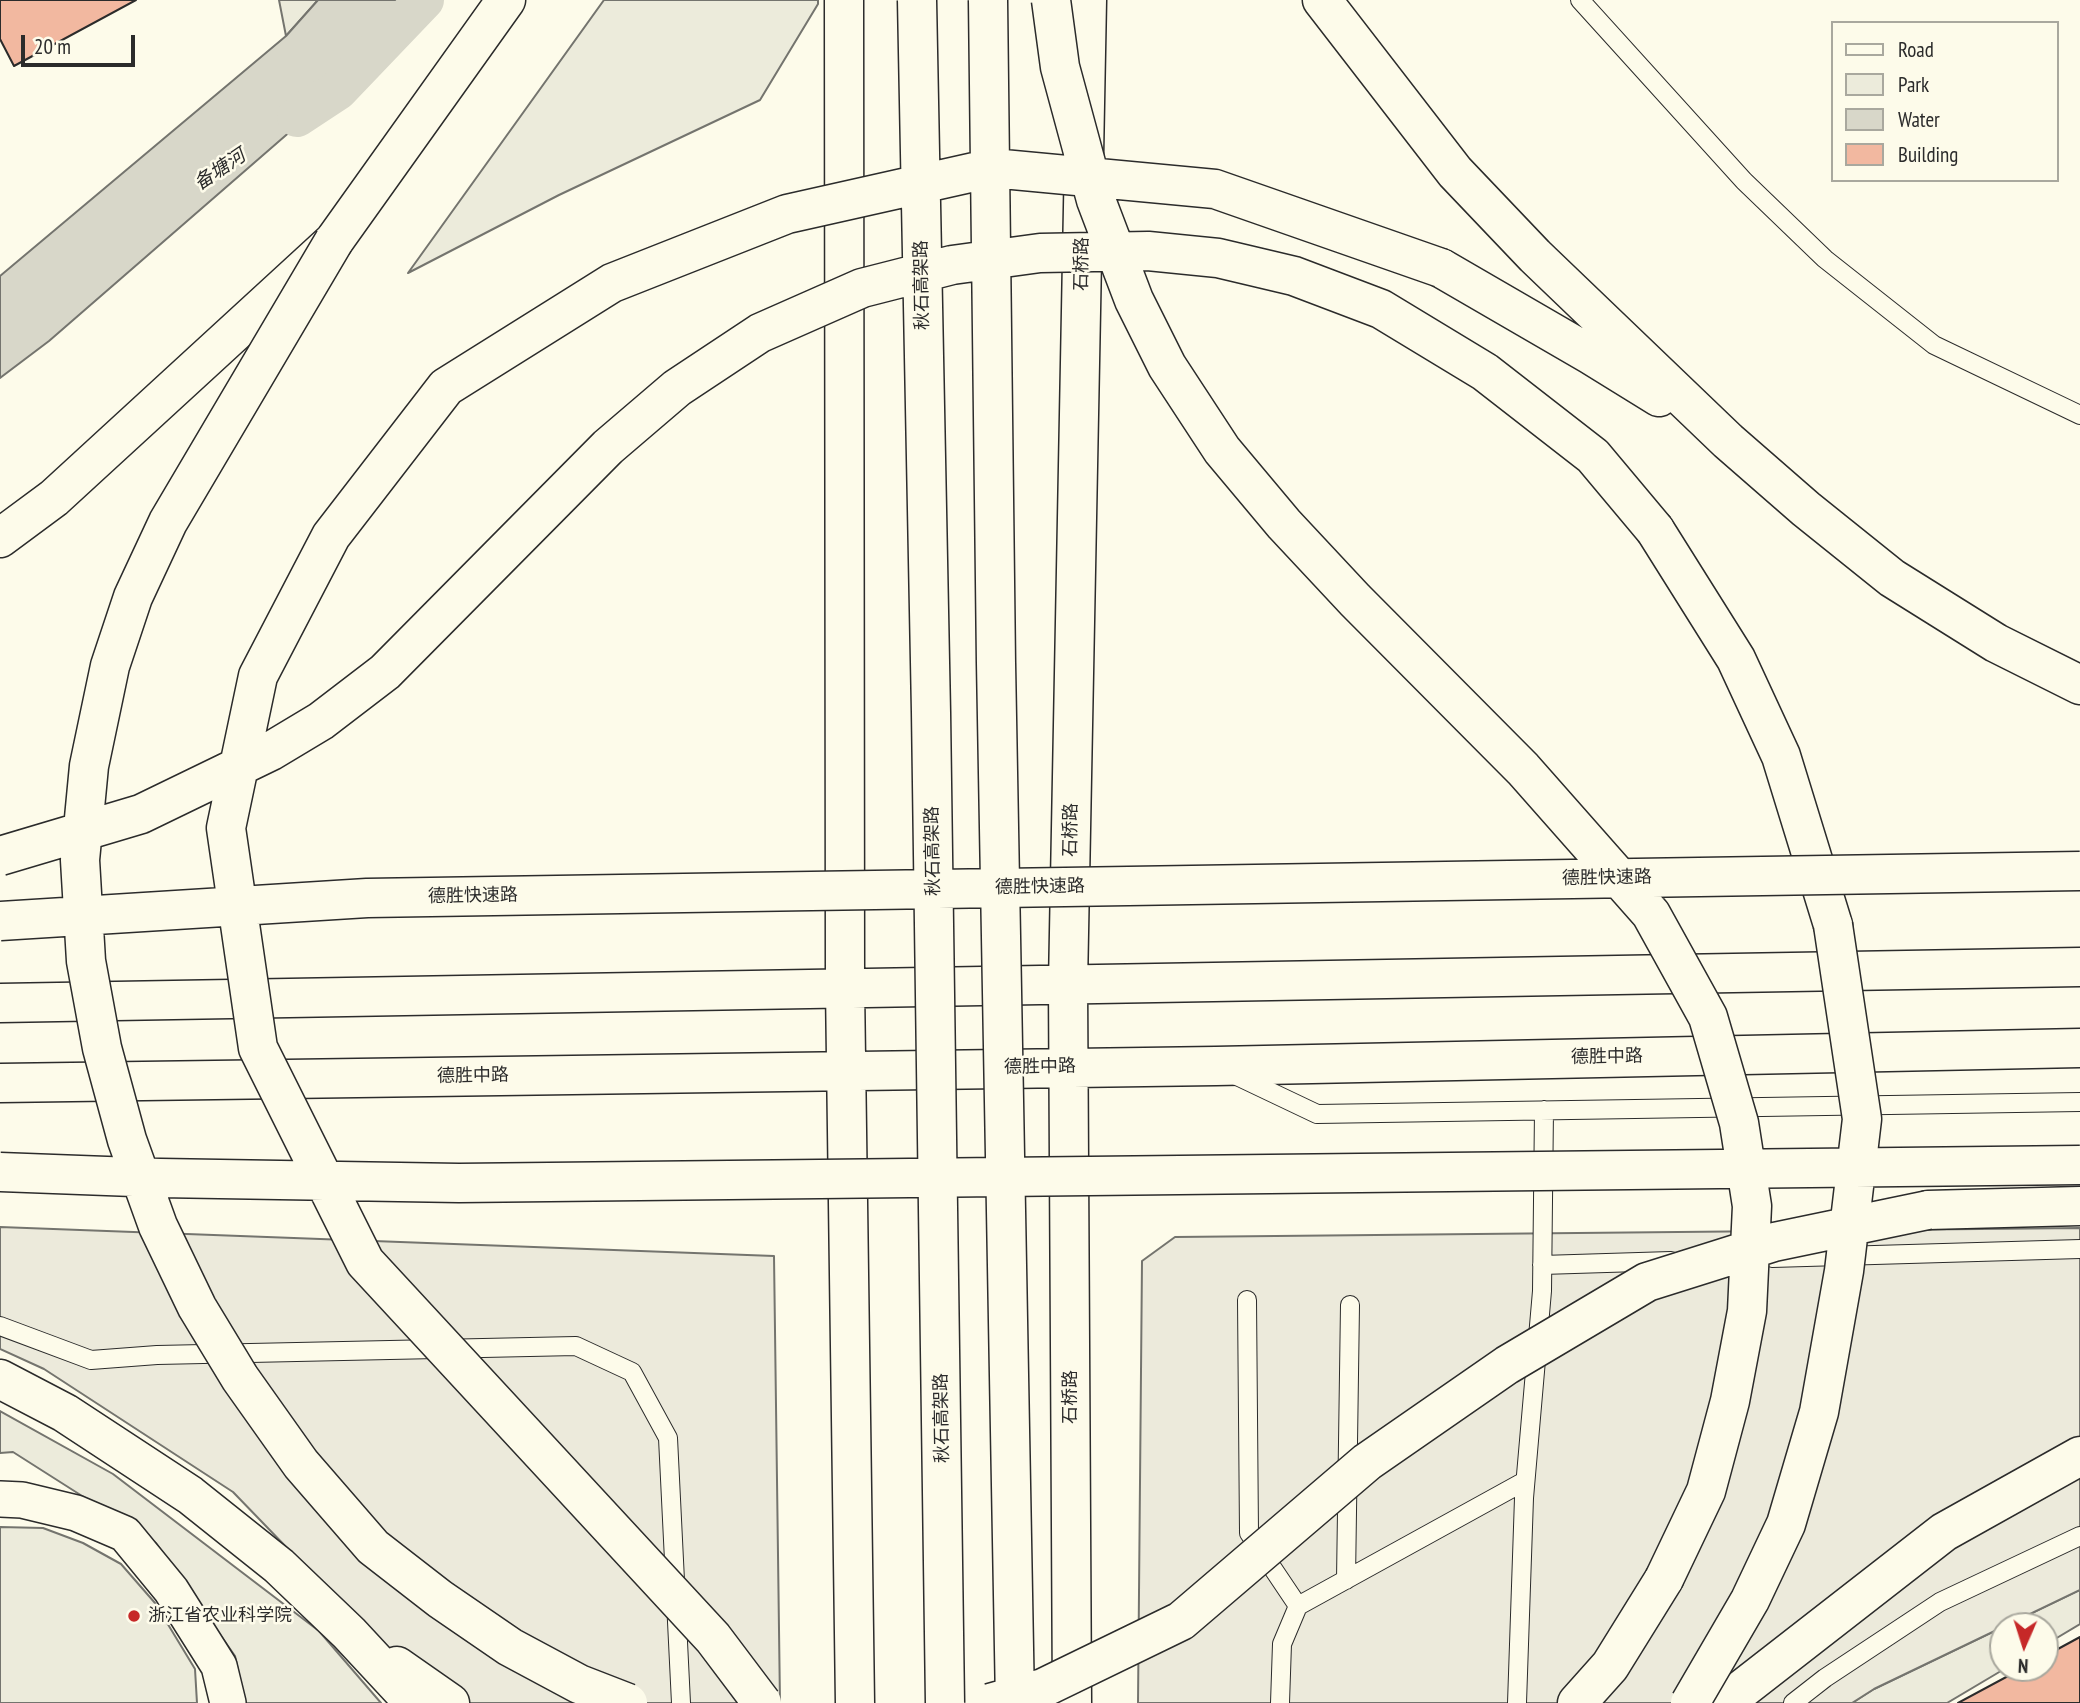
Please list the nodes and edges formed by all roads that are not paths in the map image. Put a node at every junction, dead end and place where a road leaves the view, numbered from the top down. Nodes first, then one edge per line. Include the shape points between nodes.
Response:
1 (506, 0) edge
2 (844, 0) edge
3 (917, 0) edge
4 (988, 0) edge
5 (1051, 0) edge
6 (1087, 0) edge
7 (1322, 0) edge
8 (1580, 0) edge
9 (334, 241) junction
10 (2080, 415) edge
11 (1728, 441) junction
12 (0, 538) edge
13 (2080, 685) edge
14 (0, 856) edge
15 (2080, 871) edge
16 (0, 921) edge
17 (2080, 967) edge
18 (1068, 984) junction
19 (845, 987) junction
20 (0, 1003) edge
21 (2080, 1048) edge
22 (1069, 1066) junction
23 (1216, 1066) junction
24 (845, 1071) junction
25 (0, 1083) edge
26 (2080, 1102) edge
27 (1544, 1111) junction
28 (2080, 1165) edge
29 (0, 1172) edge
30 (2080, 1206) edge
31 (2080, 1249) edge
32 (1542, 1265) junction
33 (1247, 1300) dead end
34 (1350, 1305) dead end
35 (0, 1326) edge
36 (0, 1379) edge
37 (2080, 1455) edge
38 (1525, 1481) junction
39 (0, 1499) edge
40 (2080, 1536) edge
41 (1346, 1580) junction
42 (1298, 1606) junction
43 (349, 1633) junction
44 (228, 1703) edge
45 (414, 1703) edge
46 (450, 1703) edge
47 (628, 1703) edge
48 (681, 1703) edge
49 (762, 1703) edge
50 (855, 1703) edge
51 (945, 1703) edge
52 (989, 1703) edge
53 (1015, 1703) edge
54 (1072, 1703) edge
55 (1280, 1703) edge
56 (1517, 1703) edge
57 (1577, 1703) edge
58 (1689, 1703) edge
59 (1730, 1703) edge
60 (1793, 1703) edge

1 - 9 main road
2 - 19 main road
3 - 51 main road, 秋石高架路, bridge
4 - 53 main road, bridge
5 - 57 main road, bridge via 1060,67 1096,200 1134,300 1167,366 1222,450 1284,524 1523,769 1651,914 1708,1017 1739,1123 1752,1206 1747,1311 1740,1350 1700,1504 1664,1580 1610,1666
6 - 18 main road, 石桥路
7 - 11 main road via 1455,172 1535,256
8 - 10 lane via 1744,181 1825,259 1934,345
9 - 12 main road, bridge via 54,498
9 - 47 main road, bridge via 168,522 132,597 110,666 89,766 80,860 86,961 102,1048 127,1140 158,1226 197,1307 301,1464 373,1547 440,1599 510,1647 579,1684
11 - 13 main road via 1892,578 1996,643
11 - 49 main road, bridge via 1441,268 1215,189 992,168 787,214 612,283 446,387 331,536 258,676 226,828 258,1048 365,1262 713,1638
14 - 58 main road, bridge via 141,814 321,722 385,672 608,447 677,388 760,333 862,288 952,265 1027,255 1148,251 1218,258 1294,276 1381,309 1485,372 1593,456 1655,530 1736,659 1781,756 1833,925 1862,1119 1844,1271 1819,1412 1786,1524 1750,1600
15 - 16 main road, 德胜快速路, bridge via 367,898
17 - 18 main road, bridge
18 - 19 main road
18 - 22 main road, 石桥路
19 - 20 main road
19 - 24 main road
21 - 23 main road, 德胜中路, bridge
22 - 23 main road, 德胜中路
22 - 24 main road, 德胜中路
22 - 54 main road, 石桥路
23 - 27 lane via 1317,1114
24 - 25 main road, 德胜中路
24 - 50 main road
26 - 27 lane
27 - 32 lane
28 - 29 main road, bridge via 459,1183
30 - 52 main road, bridge via 1928,1210 1774,1242 1647,1282 1507,1364 1367,1462 1181,1620 1043,1689
31 - 32 lane
32 - 38 lane
33 - 42 lane via 1250,1533
34 - 41 lane
35 - 48 lane via 92,1360 576,1346 632,1372 668,1438
36 - 43 main road via 65,1413 190,1495 279,1566
37 - 59 main road via 1944,1532
38 - 41 lane
38 - 56 lane
39 - 44 street via 76,1513 125,1534 171,1590 219,1666
40 - 60 lane via 1940,1602
41 - 42 lane
42 - 55 lane via 1282,1644
43 - 45 main road
43 - 46 main road

